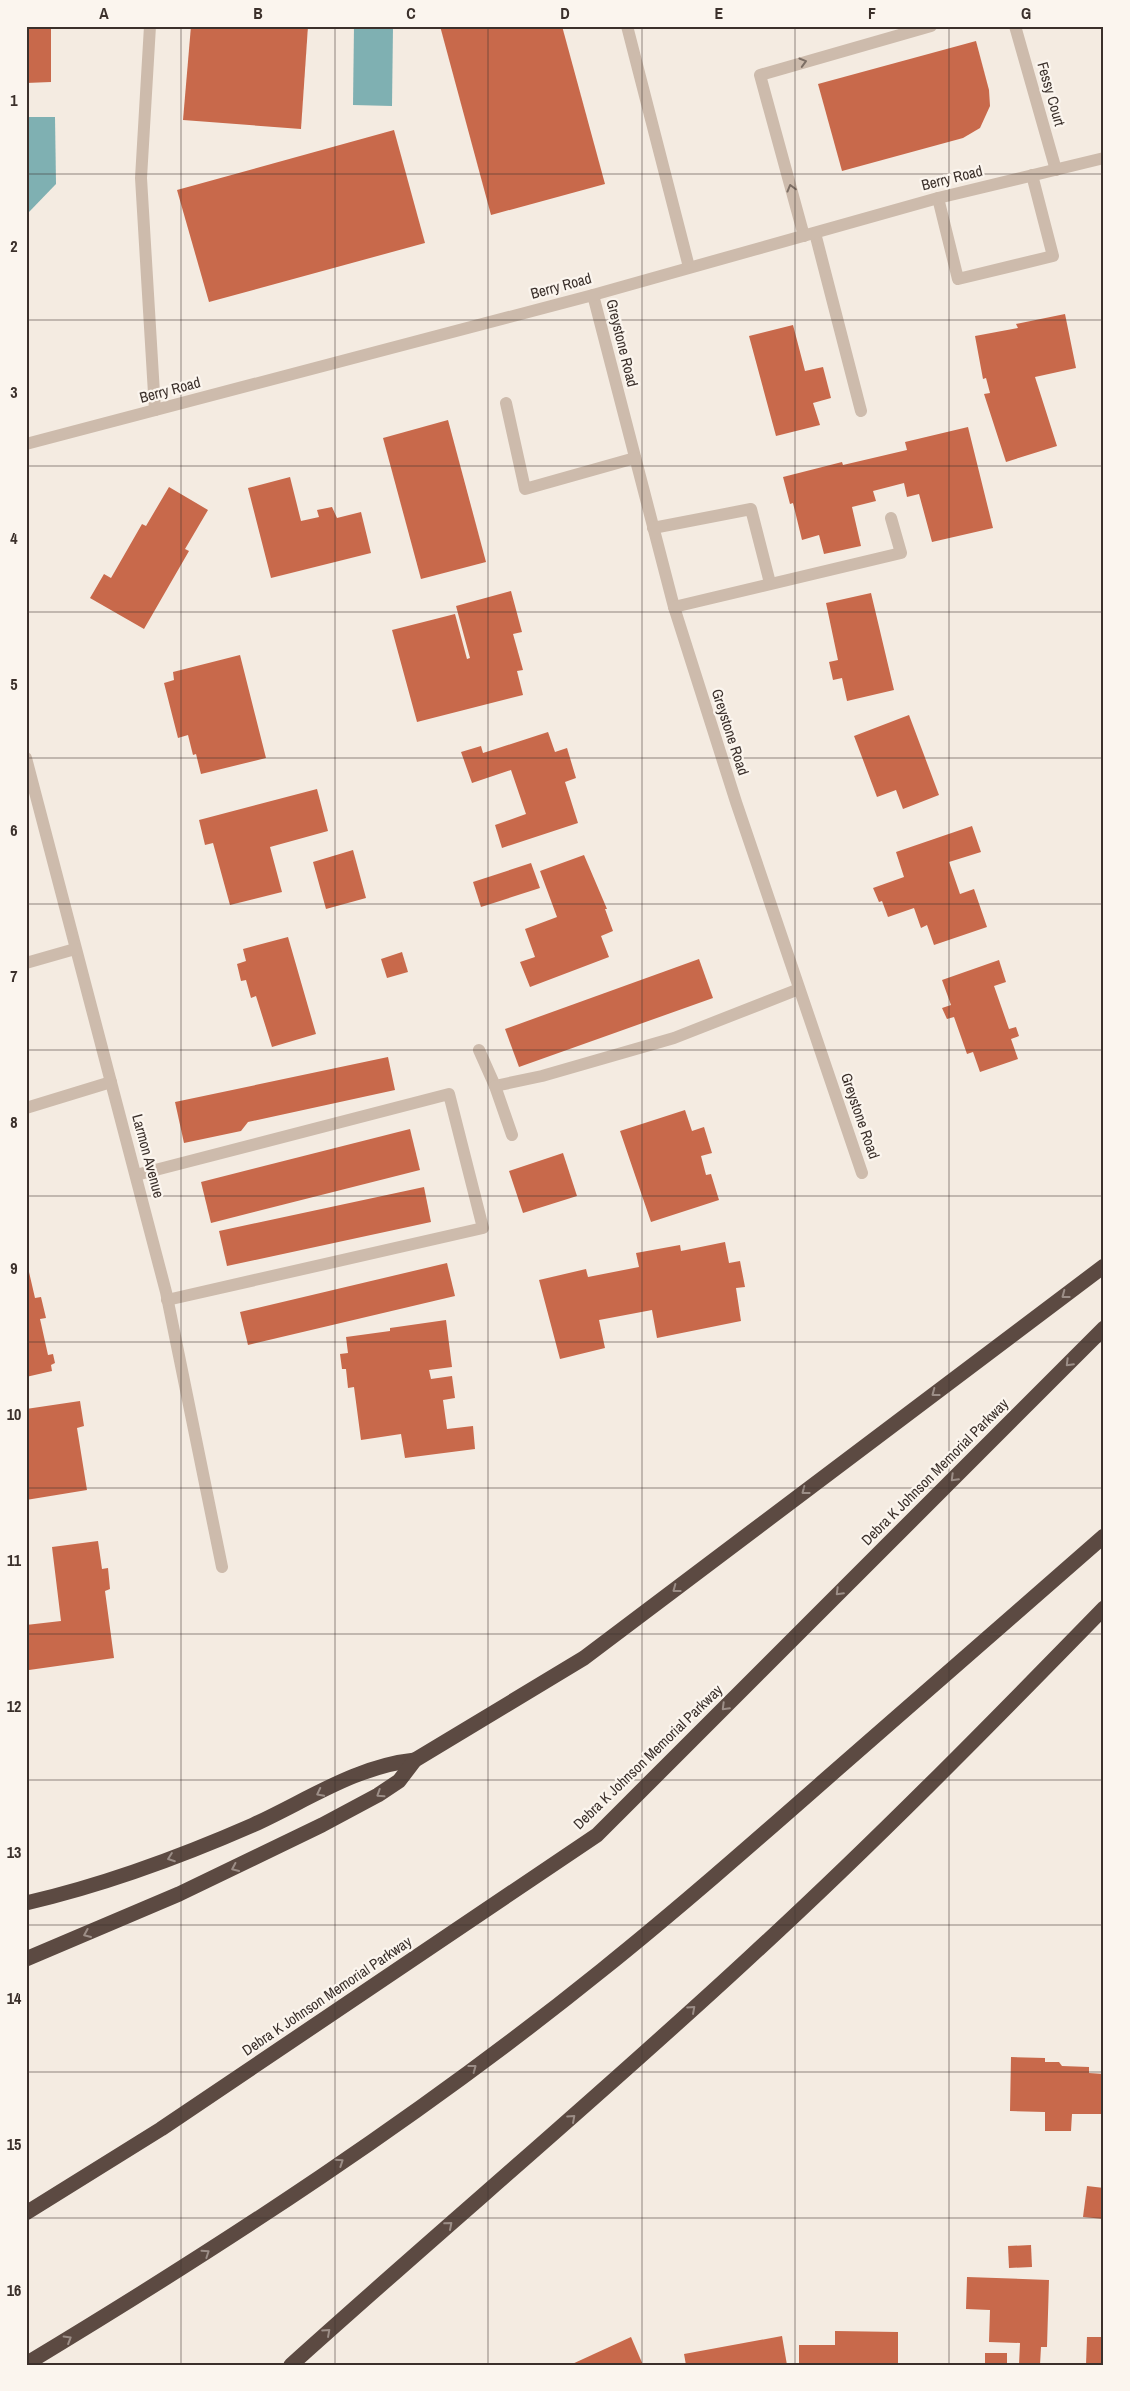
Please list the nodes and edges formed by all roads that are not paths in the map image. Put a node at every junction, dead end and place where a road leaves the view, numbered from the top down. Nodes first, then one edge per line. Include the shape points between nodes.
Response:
1 (150, 26) edge
2 (627, 26) edge
3 (931, 26) edge
4 (1015, 26) edge
5 (1104, 158) edge
6 (1056, 170) junction
7 (1032, 175) junction
8 (938, 198) junction
9 (809, 234) junction
10 (689, 267) junction
11 (593, 294) junction
12 (506, 403) dead end
13 (155, 410) junction
14 (861, 411) dead end
15 (26, 444) edge
16 (636, 458) junction
17 (891, 518) dead end
18 (653, 528) junction
19 (770, 584) junction
20 (674, 607) junction
21 (26, 758) edge
22 (75, 949) junction
23 (26, 963) edge
24 (800, 989) junction
25 (479, 1050) dead end
26 (111, 1082) junction
27 (495, 1086) junction
28 (26, 1108) edge
29 (512, 1135) dead end
30 (862, 1172) dead end
31 (136, 1175) junction
32 (1104, 1266) edge
33 (167, 1300) junction
34 (1104, 1328) edge
35 (1104, 1536) edge
36 (222, 1567) dead end
37 (1104, 1608) edge
38 (414, 1760) junction
39 (26, 1903) edge
40 (26, 1959) edge
41 (26, 2213) edge
42 (26, 2364) edge
43 (291, 2365) edge

1 - 13 street via 141,178
2 - 10 street
9 -> 3 street via 760,74
4 - 6 street, Fessy Court
5 - 6 street, Berry Road
6 - 7 street, Berry Road
7 - 8 street, Berry Road
7 - 8 street via 1053,256 958,279
8 - 9 street, Berry Road
9 - 10 street, Berry Road
9 - 14 street
10 - 11 street, Berry Road
11 - 13 street, Berry Road
11 - 16 street, Greystone Road
12 - 16 street via 525,489
13 - 15 street, Berry Road
16 - 18 street, Greystone Road
17 - 19 street via 901,553
18 - 19 street via 750,509
18 - 20 street, Greystone Road
19 - 20 street
20 - 24 street, Greystone Road
21 - 22 street, Larmon Avenue
22 - 23 street
22 - 26 street, Larmon Avenue
24 - 27 street via 674,1038 542,1076
24 - 30 street, Greystone Road
25 - 27 street
26 - 28 street
26 - 31 street, Larmon Avenue
27 - 29 street
31 - 33 street, Larmon Avenue
31 - 33 street via 449,1094 483,1228
32 -> 38 highway via 584,1658
33 - 36 street, Larmon Avenue
34 -> 41 highway, Debra K Johnson Memorial Parkway via 597,1834 161,2129
42 -> 35 highway via 246,2226 367,2144 546,2014 723,1869
43 -> 37 highway via 750,1958 903,1813
38 -> 39 highway via 364,1771 252,1825 171,1858 77,1890
38 -> 40 highway via 399,1781 378,1796 322,1825 179,1894

